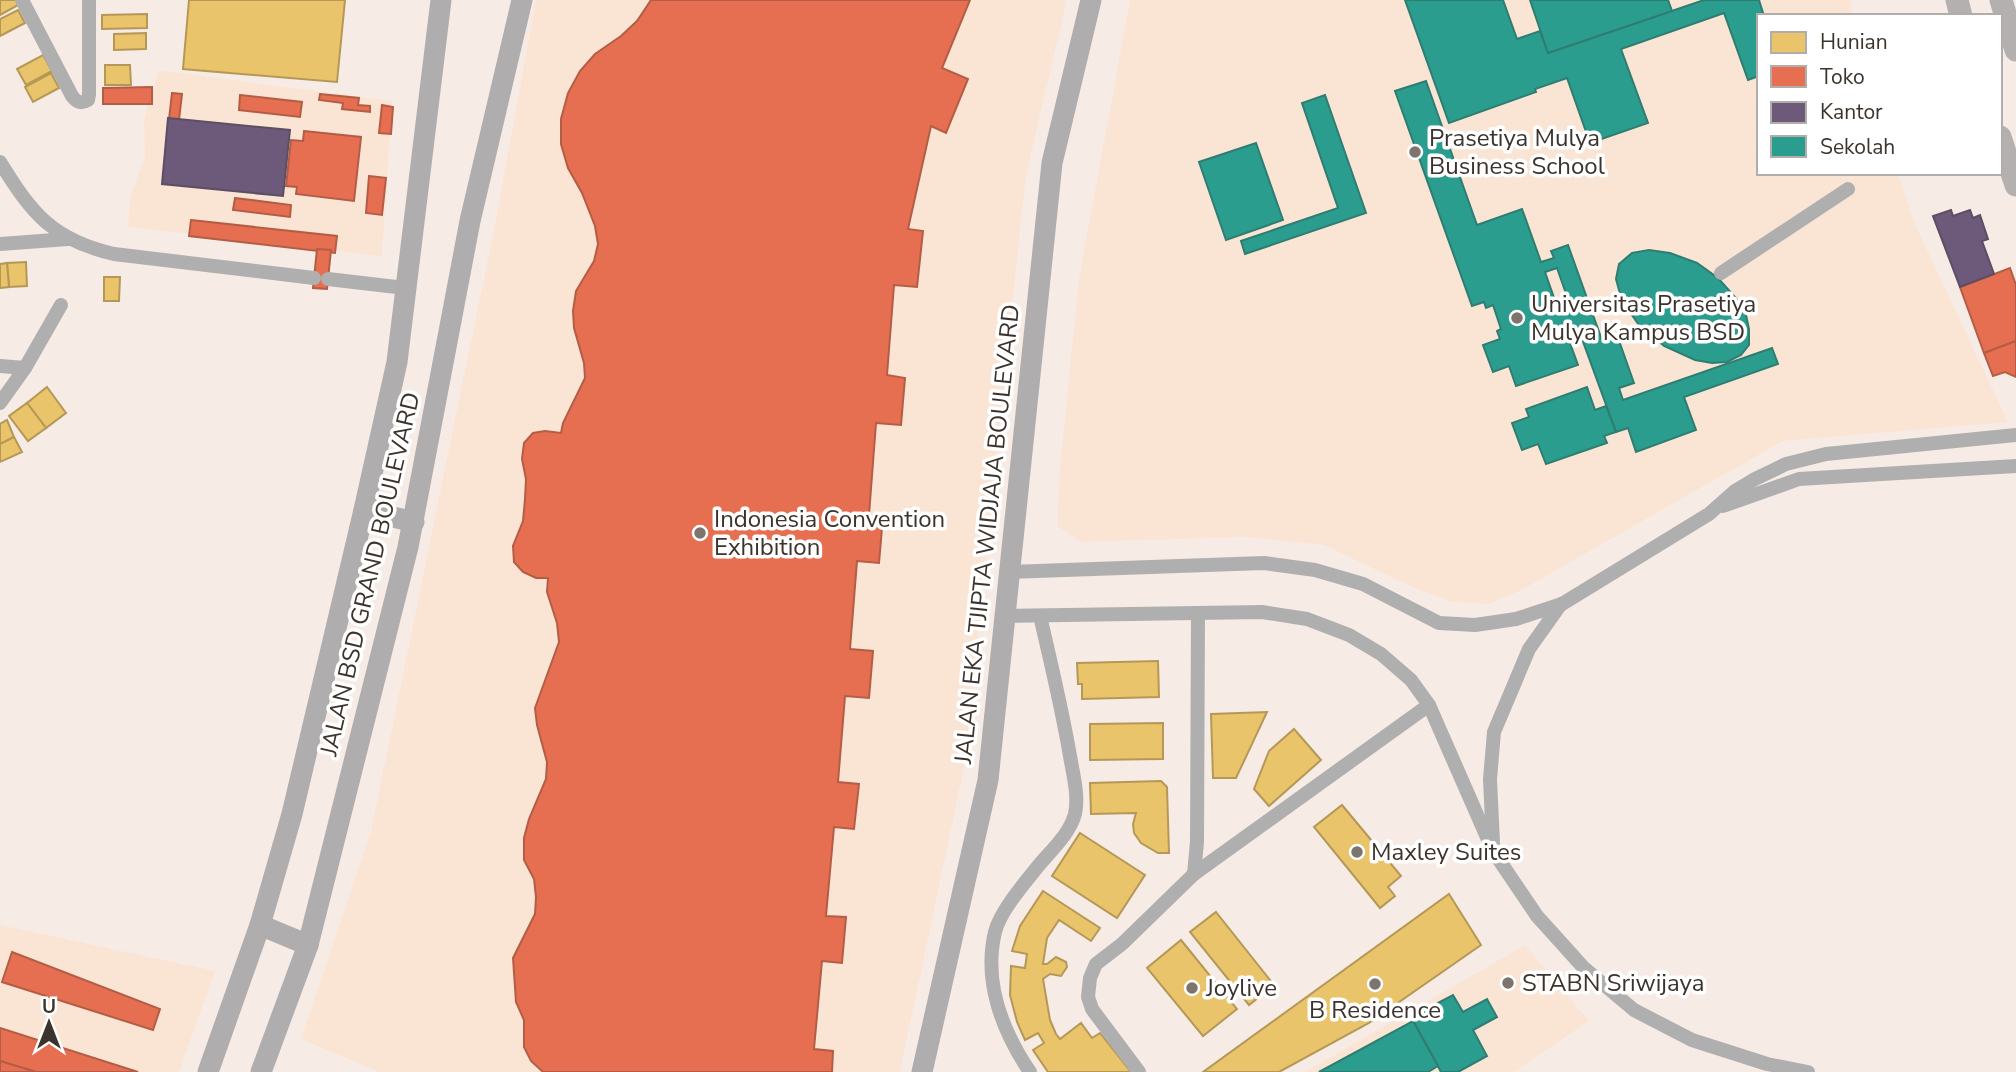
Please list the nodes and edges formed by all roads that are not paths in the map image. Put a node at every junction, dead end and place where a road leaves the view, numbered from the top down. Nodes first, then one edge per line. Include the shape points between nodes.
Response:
1 (22, 0) edge
2 (89, 0) edge
3 (442, 0) edge
4 (522, 0) edge
5 (1091, 0) edge
6 (2001, 0) edge
7 (2016, 50) edge
8 (2002, 143) edge
9 (0, 162) edge
10 (2016, 185) edge
11 (1848, 189) dead end
12 (68, 239) junction
13 (0, 244) edge
14 (1721, 273) dead end
15 (405, 288) junction
16 (61, 305) dead end
17 (0, 366) edge
18 (25, 368) junction
19 (0, 403) edge
20 (2016, 435) edge
21 (2016, 466) edge
22 (1715, 509) junction
23 (365, 510) junction
24 (414, 522) junction
25 (1011, 572) junction
26 (1562, 604) junction
27 (1198, 613) junction
28 (1007, 616) junction
29 (1040, 616) junction
30 (1429, 705) junction
31 (1493, 851) junction
32 (1194, 874) junction
33 (260, 925) junction
34 (308, 945) junction
35 (208, 1072) edge
36 (261, 1072) edge
37 (922, 1072) edge
38 (1030, 1072) edge
39 (1139, 1072) edge
40 (1808, 1072) edge

1 - 2 street via 72,96 83,103 89,94
3 - 15 main road, JALAN BSD GRAND BOULEVARD
4 - 24 main road, JALAN BSD GRAND BOULEVARD via 470,221
5 - 25 main road, JALAN EKA TJIPTA WIDJAJA BOULEVARD via 1052,163
6 - 7 main road
8 - 10 main road
9 - 12 street via 31,209
11 - 14 street
12 - 13 street
12 - 15 street via 114,254
15 - 23 main road, JALAN BSD GRAND BOULEVARD via 397,362
16 - 18 street
17 - 18 street
18 - 19 street
20 - 22 street via 1826,454 1786,464 1755,479
21 - 22 street via 1799,479
22 - 26 street
23 - 24 main road
23 - 33 main road, JALAN BSD GRAND BOULEVARD via 292,814
24 - 34 main road, JALAN BSD GRAND BOULEVARD
25 - 26 street via 1264,564 1315,570 1363,584 1439,623 1475,625 1516,619
25 - 28 main road, JALAN EKA TJIPTA WIDJAJA BOULEVARD
26 - 31 street via 1529,649 1494,732 1490,779
27 - 29 street
27 - 30 street via 1262,612 1307,619 1349,635 1411,680
27 - 32 street via 1198,842
28 - 29 street
28 - 37 main road, JALAN EKA TJIPTA WIDJAJA BOULEVARD via 988,780
29 - 38 street via 1071,761 1075,813 995,930 991,961 1002,1023
30 - 31 street
30 - 32 street
31 - 40 street via 1538,916 1574,957 1634,1010 1692,1040
32 - 39 street via 1096,964 1090,978 1091,1009
33 - 34 main road
33 - 35 main road, JALAN BSD GRAND BOULEVARD
34 - 36 main road, JALAN BSD GRAND BOULEVARD

